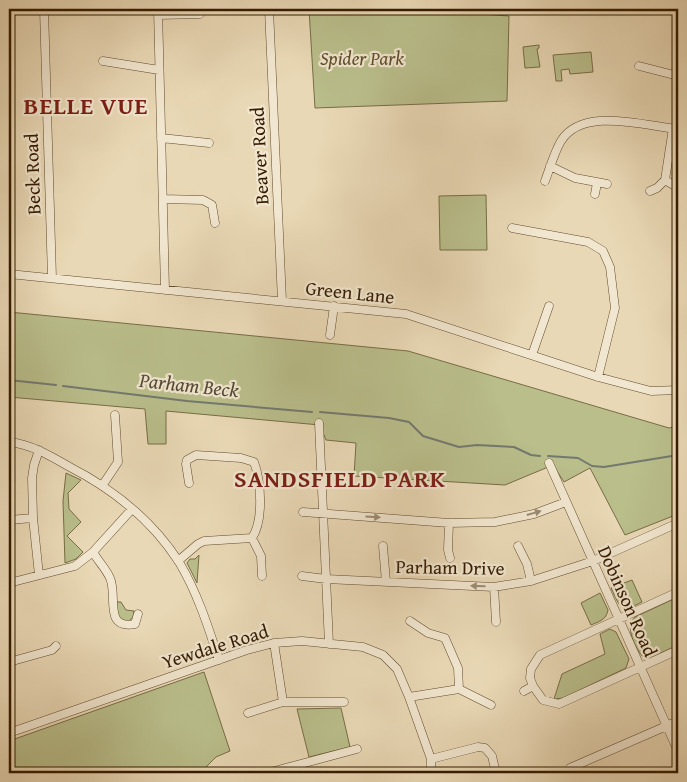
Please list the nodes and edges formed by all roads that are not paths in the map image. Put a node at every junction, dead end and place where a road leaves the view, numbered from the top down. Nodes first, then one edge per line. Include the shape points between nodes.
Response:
1 (44, 9) edge
2 (269, 9) edge
3 (158, 12) edge
4 (200, 14) dead end
5 (103, 61) dead end
6 (639, 66) dead end
7 (159, 70) junction
8 (678, 76) edge
9 (676, 129) edge
10 (161, 138) junction
11 (209, 143) dead end
12 (550, 166) junction
13 (665, 180) junction
14 (544, 181) dead end
15 (597, 183) junction
16 (608, 184) dead end
17 (677, 187) dead end
18 (650, 191) dead end
19 (595, 194) dead end
20 (163, 200) junction
21 (215, 222) dead end
22 (512, 228) dead end
23 (9, 274) edge
24 (52, 278) junction
25 (165, 290) junction
26 (282, 301) junction
27 (334, 306) junction
28 (549, 306) dead end
29 (330, 335) dead end
30 (532, 355) junction
31 (598, 377) junction
32 (678, 390) edge
33 (116, 415) dead end
34 (319, 423) dead end
35 (9, 442) edge
36 (39, 450) junction
37 (549, 463) dead end
38 (189, 483) dead end
39 (102, 486) junction
40 (566, 502) junction
41 (132, 509) junction
42 (303, 512) dead end
43 (324, 514) junction
44 (33, 518) junction
45 (9, 520) edge
46 (449, 522) junction
47 (678, 524) edge
48 (252, 538) junction
49 (383, 546) dead end
50 (518, 546) dead end
51 (93, 552) junction
52 (450, 558) dead end
53 (593, 561) junction
54 (178, 562) junction
55 (39, 575) junction
56 (262, 576) dead end
57 (302, 576) dead end
58 (326, 579) junction
59 (532, 581) junction
60 (386, 582) junction
61 (9, 583) edge
62 (494, 587) junction
63 (678, 592) edge
64 (138, 614) dead end
65 (619, 619) junction
66 (410, 621) dead end
67 (496, 622) dead end
68 (274, 643) junction
69 (329, 644) junction
70 (56, 646) dead end
71 (678, 650) edge
72 (220, 660) junction
73 (9, 662) edge
74 (640, 667) junction
75 (533, 686) junction
76 (459, 688) junction
77 (524, 691) dead end
78 (409, 698) junction
79 (283, 702) junction
80 (344, 702) dead end
81 (491, 705) dead end
82 (248, 713) dead end
83 (678, 721) edge
84 (667, 726) junction
85 (9, 734) edge
86 (357, 749) dead end
87 (678, 751) edge
88 (431, 759) junction
89 (570, 768) dead end
90 (267, 773) edge
91 (431, 773) edge
92 (496, 773) edge

1 - 24 street, Beck Road
2 - 26 street, Beaver Road
3 - 4 street
3 - 7 street
5 - 7 street
6 - 8 street
7 - 10 street
9 - 12 street via 606,120 585,122 562,139
9 - 13 street
10 - 11 street
10 - 20 street
12 - 14 street
12 - 15 street via 575,178
13 - 17 street
13 - 18 street
15 - 16 street
15 - 19 street
20 - 21 street via 203,200 212,205
20 - 25 street
22 - 31 street via 588,242 603,251 610,266 615,308
23 - 24 street, Green Lane
24 - 25 street, Green Lane
25 - 26 street, Green Lane
26 - 27 street, Green Lane
27 - 29 street
27 - 30 street, Green Lane via 406,314
28 - 30 street
30 - 31 street, Green Lane
31 - 32 street, Green Lane via 651,391
33 - 39 street via 118,462
34 - 43 street
35 - 36 street
36 - 39 street
36 - 44 street via 32,478
37 - 40 street, Dobinson Road
38 - 48 street via 187,460 196,455 254,462 259,475 259,512
39 - 41 street
46 -> 40 street via 494,522 534,514
40 - 53 street, Dobinson Road
41 - 51 street
41 - 54 street
42 - 43 street
43 -> 46 street
43 - 58 street
44 - 45 street
44 - 55 street
46 - 52 street
47 - 53 street, Parham Drive
48 - 54 street via 204,542
48 - 56 street via 261,556
49 - 60 street
50 - 59 street
51 - 55 street via 75,566
51 - 64 street via 111,579 114,617 126,626 135,624
53 - 59 street, Parham Drive
53 - 65 street, Dobinson Road
54 - 72 street via 198,600
55 - 61 street
57 - 58 street, Parham Drive
58 - 60 street, Parham Drive
58 - 69 street
59 - 62 street, Parham Drive
62 -> 60 street, Parham Drive
62 - 67 street
63 - 65 street
65 - 74 street, Dobinson Road
65 - 75 street via 540,656 531,669
66 - 76 street via 428,633 445,638 458,668
68 - 69 street, Yewdale Road via 302,641
68 - 72 street, Yewdale Road
68 - 79 street
69 - 78 street, Yewdale Road via 364,647 383,655 396,669
70 - 73 street
71 - 74 street
72 - 85 street, Yewdale Road
74 - 75 street via 559,704 544,700
74 - 84 street, Dobinson Road
75 - 77 street
76 - 78 street
76 - 81 street
78 - 88 street, Yewdale Road
79 - 80 street
79 - 82 street
83 - 84 street
84 - 87 street, Dobinson Road
84 - 89 street
86 - 90 street
88 - 91 street, Yewdale Road
88 - 92 street via 485,748 492,756

